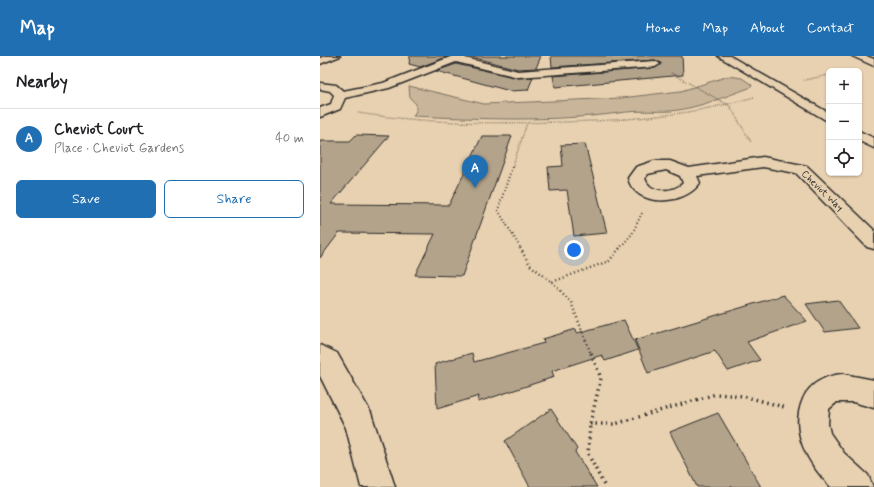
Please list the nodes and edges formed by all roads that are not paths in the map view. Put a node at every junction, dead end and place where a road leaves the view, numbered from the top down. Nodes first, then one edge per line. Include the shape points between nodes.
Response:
1 (335, 56) edge
2 (646, 56) edge
3 (723, 56) edge
4 (857, 56) edge
5 (459, 57) edge
6 (600, 59) dead end
7 (320, 61) edge
8 (874, 63) edge
9 (584, 70) junction
10 (320, 86) edge
11 (340, 95) junction
12 (320, 113) edge
13 (826, 116) edge
14 (862, 137) edge
15 (874, 144) edge
16 (687, 173) junction
17 (874, 242) edge
18 (320, 357) edge
19 (874, 394) edge
20 (378, 487) edge
21 (856, 487) edge

1 - 7 street
2 - 9 street via 655,64
3 - 13 street
4 - 8 street
5 - 9 street via 518,74
5 - 11 street via 385,86
6 - 9 street via 584,65
10 - 11 street via 332,87
11 - 12 street via 336,106
14 - 15 street
16 - 16 street, Cheviot Way via 692,183 684,192 664,195 652,192 638,183 639,173 650,166 669,166
16 - 17 street, Cheviot Way via 763,162 801,169
18 - 20 street via 327,362 360,424
19 - 21 street via 855,388 833,389 820,396 812,414 814,432 820,448 835,468

